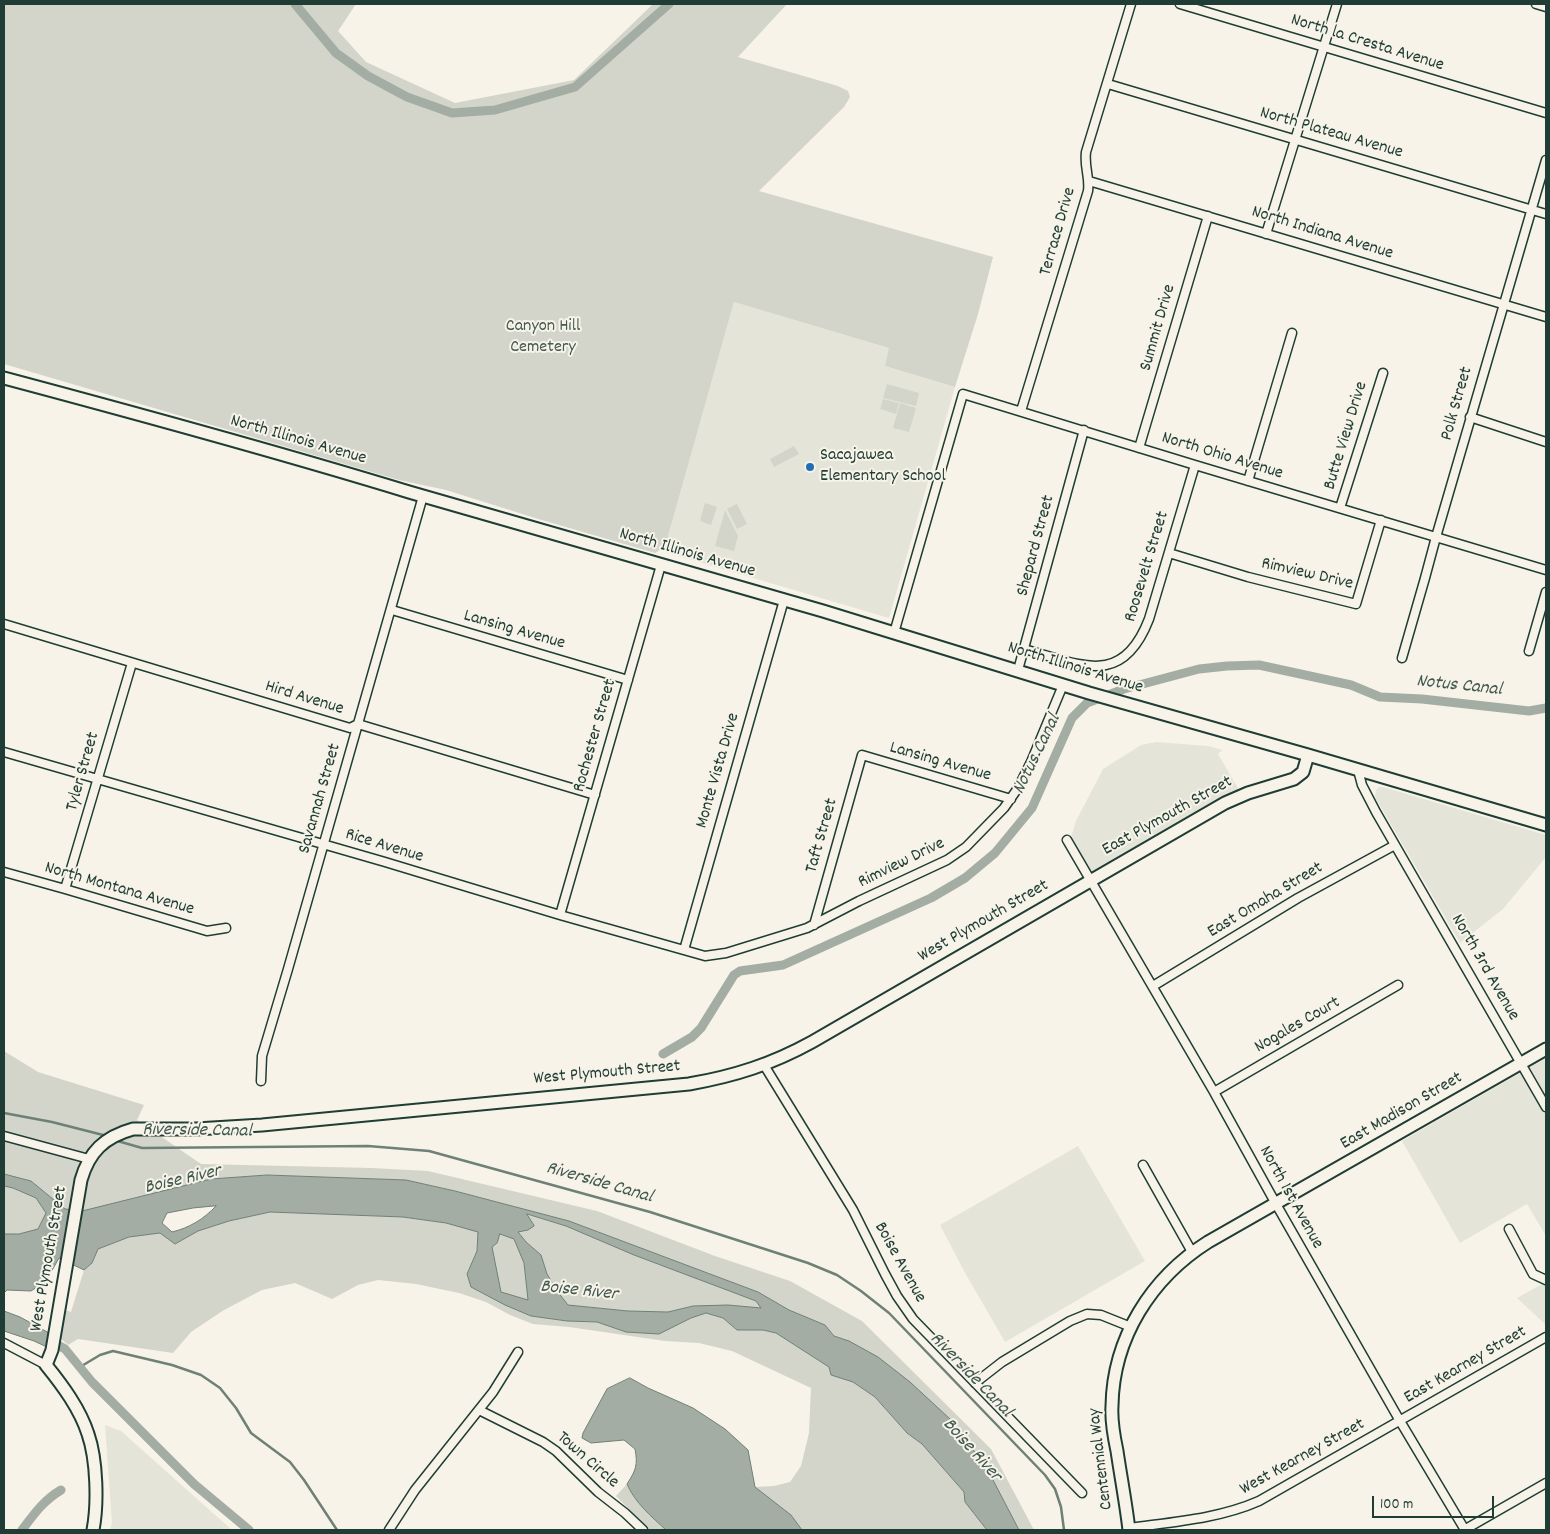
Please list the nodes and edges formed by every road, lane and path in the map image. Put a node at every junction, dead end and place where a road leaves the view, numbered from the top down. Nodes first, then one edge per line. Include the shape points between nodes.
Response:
1 (1131, 4) edge
2 (1180, 4) edge
3 (1337, 4) edge
4 (1536, 4) edge
5 (1546, 7) edge
6 (1324, 47) junction
7 (1108, 84) junction
8 (1546, 113) edge
9 (1296, 140) junction
10 (1546, 160) edge
11 (1089, 181) junction
12 (1532, 210) junction
13 (1546, 214) edge
14 (1208, 216) junction
15 (1266, 234) junction
16 (1503, 304) junction
17 (1546, 317) edge
18 (1292, 333) dead end
19 (1383, 374) dead end
20 (4, 378) edge
21 (1021, 411) junction
22 (1470, 417) junction
23 (1084, 430) junction
24 (1546, 442) edge
25 (1140, 448) junction
26 (1195, 465) junction
27 (1248, 481) junction
28 (423, 496) junction
29 (1340, 508) junction
30 (1381, 520) junction
31 (1436, 537) junction
32 (1169, 553) junction
33 (661, 565) junction
34 (1546, 570) edge
35 (1546, 592) edge
36 (784, 600) junction
37 (392, 610) junction
38 (4, 624) edge
39 (894, 633) junction
40 (1024, 649) junction
41 (1529, 651) dead end
42 (1402, 658) dead end
43 (132, 663) junction
44 (1018, 670) junction
45 (628, 680) junction
46 (1062, 684) junction
47 (358, 724) junction
48 (4, 752) edge
49 (1308, 755) junction
50 (862, 756) joint
51 (1358, 770) junction
52 (98, 779) junction
53 (595, 795) junction
54 (1010, 799) junction
55 (1546, 825) edge
56 (1067, 840) dead end
57 (324, 845) junction
58 (1395, 845) junction
59 (4, 872) edge
60 (1090, 881) junction
61 (66, 889) junction
62 (560, 915) junction
63 (814, 925) junction
64 (226, 928) dead end
65 (756, 944) joint
66 (684, 950) junction
67 (1398, 985) dead end
68 (1153, 986) junction
69 (1546, 1050) edge
70 (1521, 1064) junction
71 (764, 1065) junction
72 (261, 1081) dead end
73 (1214, 1092) junction
74 (1546, 1107) edge
75 (4, 1136) edge
76 (89, 1159) junction
77 (1143, 1165) dead end
78 (1276, 1204) junction
79 (1509, 1229) dead end
80 (1192, 1252) junction
81 (1546, 1280) edge
82 (1131, 1327) junction
83 (1546, 1337) edge
84 (4, 1343) edge
85 (518, 1352) dead end
86 (46, 1366) junction
87 (975, 1383) junction
88 (479, 1410) junction
89 (1400, 1421) junction
90 (1546, 1483) edge
91 (1082, 1493) dead end
92 (1129, 1529) edge
93 (93, 1530) edge
94 (389, 1530) edge
95 (643, 1530) edge
96 (1464, 1530) edge

1 - 7 street, Terrace Drive
2 - 6 street, North la Cresta Avenue
3 - 6 street
4 - 5 street
6 - 8 street, North la Cresta Avenue
6 - 9 street
7 - 9 street, North Plateau Avenue
7 - 11 street, Terrace Drive via 1086,152 1084,163
9 - 12 street, North Plateau Avenue
9 - 15 street
10 - 12 street, Polk Street
11 - 14 street, North Indiana Avenue
11 - 21 street, Terrace Drive
12 - 13 street, North Plateau Avenue
12 - 16 street, Polk Street
14 - 15 street, North Indiana Avenue
14 - 25 street, Summit Drive
15 - 16 street, North Indiana Avenue
16 - 17 street, North Indiana Avenue
16 - 22 street, Polk Street
18 - 27 street
19 - 29 street, Butte View Drive
20 - 28 street, North Illinois Avenue
21 - 23 street, North Ohio Avenue
21 - 39 street, North Ohio Avenue via 963,394
22 - 24 street
22 - 31 street, Polk Street
23 - 25 street, North Ohio Avenue
23 - 40 street, Shepard Street
25 - 26 street, North Ohio Avenue
26 - 27 street, North Ohio Avenue
26 - 32 street, Roosevelt Street
27 - 29 street, North Ohio Avenue
28 - 33 street, North Illinois Avenue
28 - 37 street, Savannah Street
29 - 30 street, North Ohio Avenue
30 - 31 street, North Ohio Avenue
30 - 32 street, Rimview Drive via 1356,604
31 - 34 street, North Ohio Avenue
31 - 42 street, Polk Street
32 - 40 street, Roosevelt Street via 1143,636 1127,656 1114,664 1088,667
33 - 36 street, North Illinois Avenue
33 - 45 street, Rochester Street
35 - 41 street
36 - 39 street, North Illinois Avenue
36 - 66 street, Monte Vista Drive
37 - 45 street, Lansing Avenue
37 - 47 street, Savannah Street
38 - 43 street, Hird Avenue
39 - 44 street, North Illinois Avenue
40 - 44 street, Shepard Street
43 - 47 street, Hird Avenue via 350,728
43 - 52 street, Tyler Street
44 - 46 street, North Illinois Avenue
45 - 53 street, Rochester Street
46 - 49 street, North Illinois Avenue
46 - 54 street, Rimview Drive via 1031,762
47 - 53 street, Hird Avenue
47 - 57 street, Savannah Street
48 - 52 street, Rice Avenue
49 - 51 street, North Illinois Avenue
49 - 60 street, East Plymouth Street via 1303,772 1294,779 1225,803
50 - 54 street, Lansing Avenue
50 - 63 street, Taft Street
51 - 55 street, North Illinois Avenue
51 - 58 street via 1362,785
52 - 57 street, Rice Avenue
52 - 61 street, Tyler Street
53 - 62 street, Rochester Street
54 - 63 street, Rimview Drive via 966,847 947,860
56 - 60 street, North 1st Avenue
57 - 62 street, Rice Avenue
57 - 72 street, Savannah Street via 262,1056
58 - 68 street, East Omaha Street via 1298,898
58 - 70 street, North 3rd Avenue
59 - 61 street, North Montana Avenue
60 - 68 street, North 1st Avenue
60 - 71 street, West Plymouth Street via 791,1054
61 - 64 street, North Montana Avenue via 207,931
62 - 66 street, Rice Avenue
63 - 65 street, Rimview Drive
65 - 66 street, Rice Avenue via 705,956
67 - 73 street, Nogales Court
68 - 73 street, North 1st Avenue
69 - 70 street, East Madison Street
70 - 74 street, North 3rd Avenue
70 - 78 street, East Madison Street
71 - 76 street, West Plymouth Street via 690,1084 262,1125 132,1129 111,1138
71 - 87 street, Boise Avenue via 853,1210 897,1296 913,1319
73 - 78 street, North 1st Avenue
75 - 76 street
76 - 86 street, West Plymouth Street via 81,1180 52,1350
77 - 80 street
78 - 80 street, East Madison Street
78 - 89 street, North 1st Avenue
79 - 81 street via 1533,1274
80 - 82 street, Centennial Way via 1155,1288
82 - 87 street via 1101,1315 1087,1314 1002,1362
82 - 92 street, Centennial Way via 1119,1354 1112,1407
83 - 89 street, East Kearney Street
84 - 86 street
85 - 88 street
86 - 93 street via 68,1394 89,1435 96,1491
87 - 91 street, Boise Avenue
88 - 94 street via 415,1490
88 - 95 street, Town Circle via 556,1451
89 - 92 street, West Kearney Street via 1293,1483 1239,1509
89 - 96 street, North 1st Avenue
90 - 96 street

